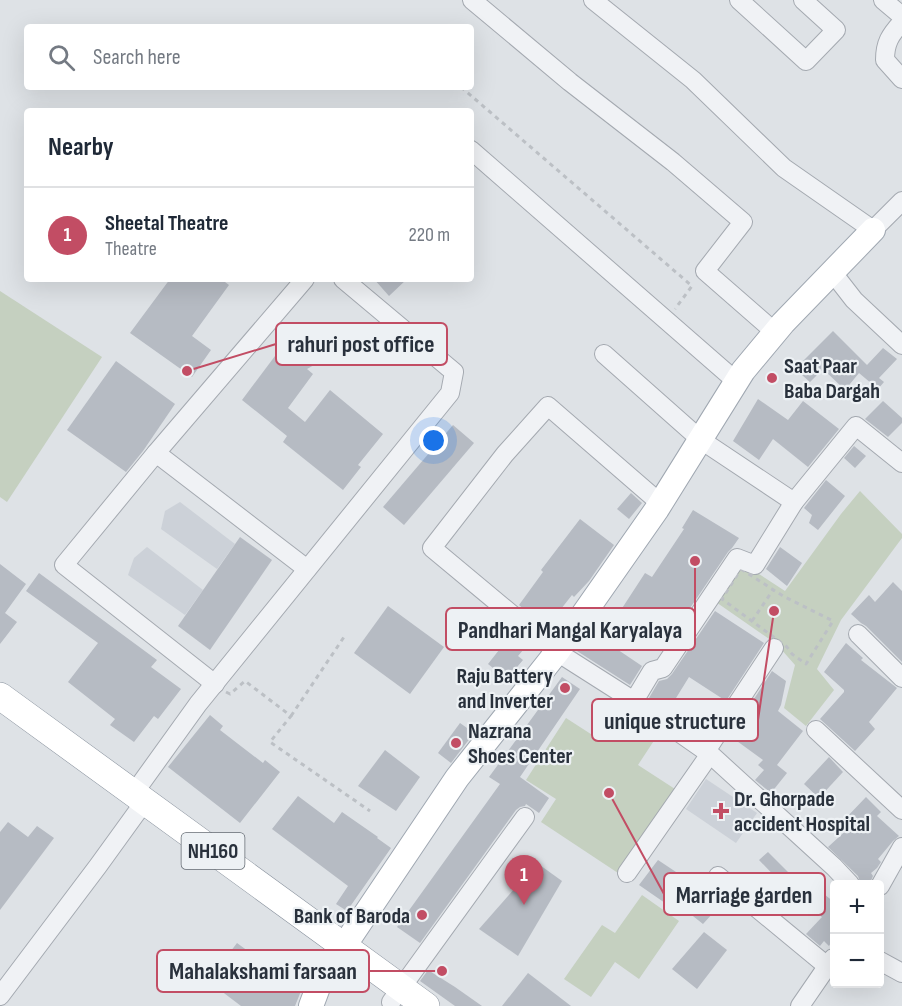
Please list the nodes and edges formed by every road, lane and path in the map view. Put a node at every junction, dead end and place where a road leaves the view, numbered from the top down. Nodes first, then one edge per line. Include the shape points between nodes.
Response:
1 (472, 0) edge
2 (592, 0) edge
3 (739, 0) edge
4 (803, 0) edge
5 (883, 0) edge
6 (615, 7) edge
7 (902, 16) edge
8 (902, 22) edge
9 (902, 79) edge
10 (464, 90) edge
11 (474, 153) edge
12 (902, 201) edge
13 (873, 230) junction
14 (833, 273) junction
15 (302, 282) edge
16 (347, 282) edge
17 (666, 320) junction
18 (776, 333) junction
19 (902, 345) edge
20 (604, 354) dead end
21 (737, 382) junction
22 (701, 440) junction
23 (156, 453) junction
24 (902, 464) edge
25 (795, 502) junction
26 (660, 503) junction
27 (307, 570) junction
28 (773, 590) junction
29 (752, 621) junction
30 (346, 634) dead end
31 (858, 634) dead end
32 (774, 648) dead end
33 (557, 652) junction
34 (902, 678) edge
35 (215, 684) junction
36 (0, 696) edge
37 (633, 701) junction
38 (291, 716) junction
39 (17, 721) edge
40 (816, 730) dead end
41 (708, 753) junction
42 (138, 803) junction
43 (902, 810) edge
44 (370, 811) dead end
45 (525, 817) dead end
46 (902, 847) edge
47 (627, 873) dead end
48 (718, 876) dead end
49 (846, 880) edge
50 (883, 880) edge
51 (339, 953) junction
52 (830, 961) edge
53 (830, 963) edge
54 (884, 963) edge
55 (902, 972) edge
56 (0, 996) edge
57 (405, 1001) edge
58 (311, 1006) edge
59 (800, 1006) edge

1 - 18 street via 743,222 705,271
2 - 6 street
3 - 4 street via 806,61 836,30
5 - 7 street
6 - 13 street via 784,168
8 - 9 street via 885,46 885,60
10 - 17 path via 692,286
11 - 17 street
12 - 13 street
13 - 14 main road
14 - 18 main road
14 - 19 street via 854,300
15 - 23 street
16 - 27 street via 454,372 450,393
17 - 21 street
18 - 21 main road
20 - 22 street
21 - 22 main road
22 - 25 street
22 - 26 main road
23 - 27 street
23 - 35 street via 64,565
24 - 25 street via 856,426
25 - 37 street via 755,565 737,558 663,668 652,671
26 - 33 main road
26 - 33 street via 548,406 432,548
27 - 35 street
28 - 29 path
28 - 29 path via 741,569 722,599
28 - 29 path via 833,621 806,664
30 - 38 path
31 - 34 street
32 - 41 street
33 - 37 street
33 - 51 main road via 457,778
35 - 38 path via 230,694 245,681
35 - 42 street via 198,704
36 - 39 highway, NH160
37 - 41 street
38 - 44 path via 270,742
39 - 42 highway, NH160
40 - 43 street
41 - 47 street
41 - 49 street
42 - 51 highway, NH160
42 - 56 street via 99,866
45 - 57 street
46 - 50 street
48 - 52 street
51 - 57 highway, NH160
51 - 58 main road via 323,974
53 - 59 street
54 - 55 street

